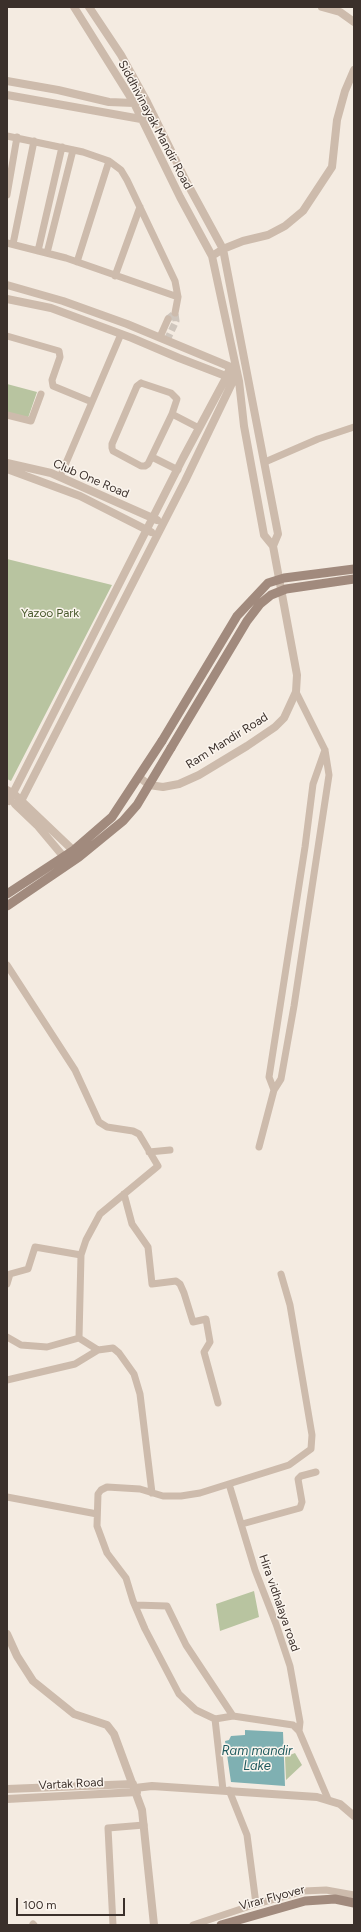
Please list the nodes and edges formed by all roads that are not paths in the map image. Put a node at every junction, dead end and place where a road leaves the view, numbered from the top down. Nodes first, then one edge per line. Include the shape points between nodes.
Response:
1 (74, 7) edge
2 (89, 7) edge
3 (322, 7) edge
4 (354, 22) edge
5 (354, 70) edge
6 (7, 80) edge
7 (7, 95) edge
8 (147, 102) junction
9 (134, 103) junction
10 (154, 116) junction
11 (141, 119) junction
12 (7, 136) edge
13 (18, 137) junction
14 (34, 140) junction
15 (62, 147) junction
16 (74, 150) junction
17 (109, 161) junction
18 (7, 195) edge
19 (140, 207) junction
20 (10, 244) edge
21 (223, 249) junction
22 (38, 251) junction
23 (47, 253) junction
24 (212, 256) junction
25 (77, 262) junction
26 (115, 276) junction
27 (7, 285) edge
28 (178, 297) junction
29 (7, 299) edge
30 (175, 313) dead end
31 (168, 319) dead end
32 (121, 334) junction
33 (7, 336) edge
34 (160, 337) junction
35 (234, 369) junction
36 (248, 374) junction
37 (233, 379) junction
38 (250, 386) junction
39 (41, 394) dead end
40 (92, 402) junction
41 (172, 414) junction
42 (7, 415) edge
43 (354, 427) edge
44 (199, 428) junction
45 (152, 457) junction
46 (265, 462) junction
47 (7, 463) edge
48 (7, 469) edge
49 (178, 470) junction
50 (60, 477) junction
51 (153, 518) junction
52 (164, 522) junction
53 (147, 530) junction
54 (156, 536) junction
55 (273, 546) junction
56 (354, 569) edge
57 (354, 579) edge
58 (296, 692) junction
59 (325, 750) junction
60 (139, 777) junction
61 (149, 785) junction
62 (10, 792) edge
63 (8, 801) edge
64 (20, 804) junction
65 (76, 854) junction
66 (67, 860) junction
67 (7, 894) edge
68 (7, 906) edge
69 (290, 946) junction
70 (302, 948) junction
71 (7, 965) edge
72 (274, 1090) junction
73 (259, 1147) dead end
74 (170, 1150) dead end
75 (149, 1152) junction
76 (124, 1194) junction
77 (81, 1255) junction
78 (281, 1274) dead end
79 (7, 1284) edge
80 (7, 1337) edge
81 (79, 1338) junction
82 (98, 1350) junction
83 (7, 1380) edge
84 (218, 1403) dead end
85 (316, 1472) dead end
86 (229, 1484) junction
87 (152, 1493) junction
88 (7, 1497) edge
89 (97, 1514) junction
90 (242, 1524) junction
91 (135, 1605) junction
92 (7, 1634) edge
93 (232, 1716) junction
94 (215, 1719) junction
95 (299, 1731) junction
96 (135, 1788) junction
97 (7, 1789) edge
98 (226, 1790) junction
99 (7, 1799) edge
100 (328, 1800) junction
101 (354, 1816) edge
102 (144, 1825) junction
103 (354, 1895) edge
104 (354, 1903) edge
105 (256, 1904) junction
106 (113, 1925) edge
107 (154, 1925) edge
108 (193, 1925) edge
109 (221, 1925) edge

1 - 9 street, Siddhivinayak Mandir Road
2 - 8 street, Siddhivinayak Mandir Road via 121,55
3 - 4 street via 340,12
5 - 21 street via 337,120 332,167 303,211 285,226 268,235
6 - 9 street via 109,102
7 - 11 street
8 - 9 street
8 - 10 street, Siddhivinayak Mandir Road
9 - 11 street, Siddhivinayak Mandir Road
10 - 11 street
10 - 21 street, Siddhivinayak Mandir Road
11 - 24 street, Siddhivinayak Mandir Road
12 - 13 street
13 - 14 street
13 - 18 street
14 - 15 street
14 - 20 street
15 - 16 street
15 - 22 street
16 - 17 street
16 - 23 street
17 - 19 street via 121,170
17 - 25 street
19 - 26 street
19 - 28 street via 175,281
20 - 22 street
21 - 24 street
21 - 36 street, Siddhivinayak Mandir Road
22 - 23 street
23 - 25 street
24 - 35 street, Siddhivinayak Mandir Road
25 - 26 street
26 - 28 street
27 - 34 street via 63,301
28 - 30 street
29 - 32 street via 50,308
31 - 34 street
32 - 37 street
32 - 40 street
33 - 40 street via 59,350 60,357 52,380 53,386
34 - 35 street
35 - 36 street
35 - 37 street, Siddhivinayak Mandir Road
35 - 37 street
36 - 38 street, Ram Mandir Road
37 - 38 street
37 - 44 street
37 - 52 street
37 - 55 street, Siddhivinayak Mandir Road via 264,535
38 - 46 street, Ram Mandir Road
39 - 42 street via 31,421
40 - 50 street
41 - 44 street
41 - 45 street
41 - 45 street via 177,399 171,393 145,383 137,386 112,448 113,451 141,466 148,464
43 - 46 street via 318,439
44 - 49 street
45 - 49 street
46 - 55 street, Ram Mandir Road via 278,534
47 - 50 street, Club One Road
48 - 53 street, Club One Road via 80,496
49 - 51 street
50 - 51 street, Club One Road
51 - 52 street, Club One Road
51 - 53 street
52 - 54 street
53 - 54 street, Club One Road
53 - 62 street
54 - 64 street
55 - 58 street, Ram Mandir Road via 297,675
56 - 60 main road, bridge via 284,578 268,583 238,616
57 - 61 main road, bridge via 286,590 271,595 260,604 247,621
58 - 59 street
58 - 61 street, Ram Mandir Road via 284,718 247,746 179,784 163,788
59 - 69 street via 313,784
59 - 70 street via 329,775
60 - 61 street
60 - 65 main road via 112,817
61 - 65 main road via 123,821
62 - 63 street
62 - 64 street
63 - 64 street
64 - 65 street
64 - 66 street
65 - 66 main road
66 - 67 main road
66 - 68 main road
69 - 70 street
69 - 72 street via 269,1077
70 - 72 street via 281,1079
71 - 75 street via 75,1070 99,1122 107,1128 134,1131 139,1134
72 - 73 street
74 - 75 street
75 - 76 street via 158,1166
76 - 77 street via 100,1214
76 - 84 street via 132,1224 148,1247 152,1284 176,1280 180,1284 193,1322 206,1319 210,1342 204,1352
77 - 79 street via 35,1247 28,1270 10,1274
77 - 81 street
78 - 86 street via 290,1305 312,1446 307,1453 290,1465
80 - 81 street via 21,1345 47,1346
81 - 82 street
82 - 83 street via 75,1364
82 - 87 street via 113,1348 134,1374 140,1394
85 - 90 street via 298,1479 302,1502 300,1508
86 - 87 street via 181,1496
86 - 90 street, Hira vidhalaya road
87 - 89 street via 140,1489 107,1487 98,1494
88 - 89 street
89 - 91 street via 97,1526 107,1553 126,1578
90 - 95 street, Hira vidhalaya road via 255,1570 290,1666 300,1722
91 - 93 street via 164,1605 169,1609 186,1645
91 - 94 street via 179,1694 196,1710
92 - 96 street via 17,1656 34,1681 74,1714 111,1728
93 - 94 street
93 - 95 street via 292,1725
94 - 98 street
95 - 100 street
96 - 97 street, Vartak Road
96 - 98 street, Vartak Road via 152,1786
96 - 99 street, Vartak Road
96 - 102 street
98 - 100 street, Vartak Road
98 - 105 street via 247,1835
100 - 101 street, Vartak Road via 340,1804
102 - 106 street via 108,1828
102 - 107 street
103 - 105 street via 326,1890 304,1891
104 - 109 main road, Virar Flyover via 335,1899 305,1901
105 - 108 street

